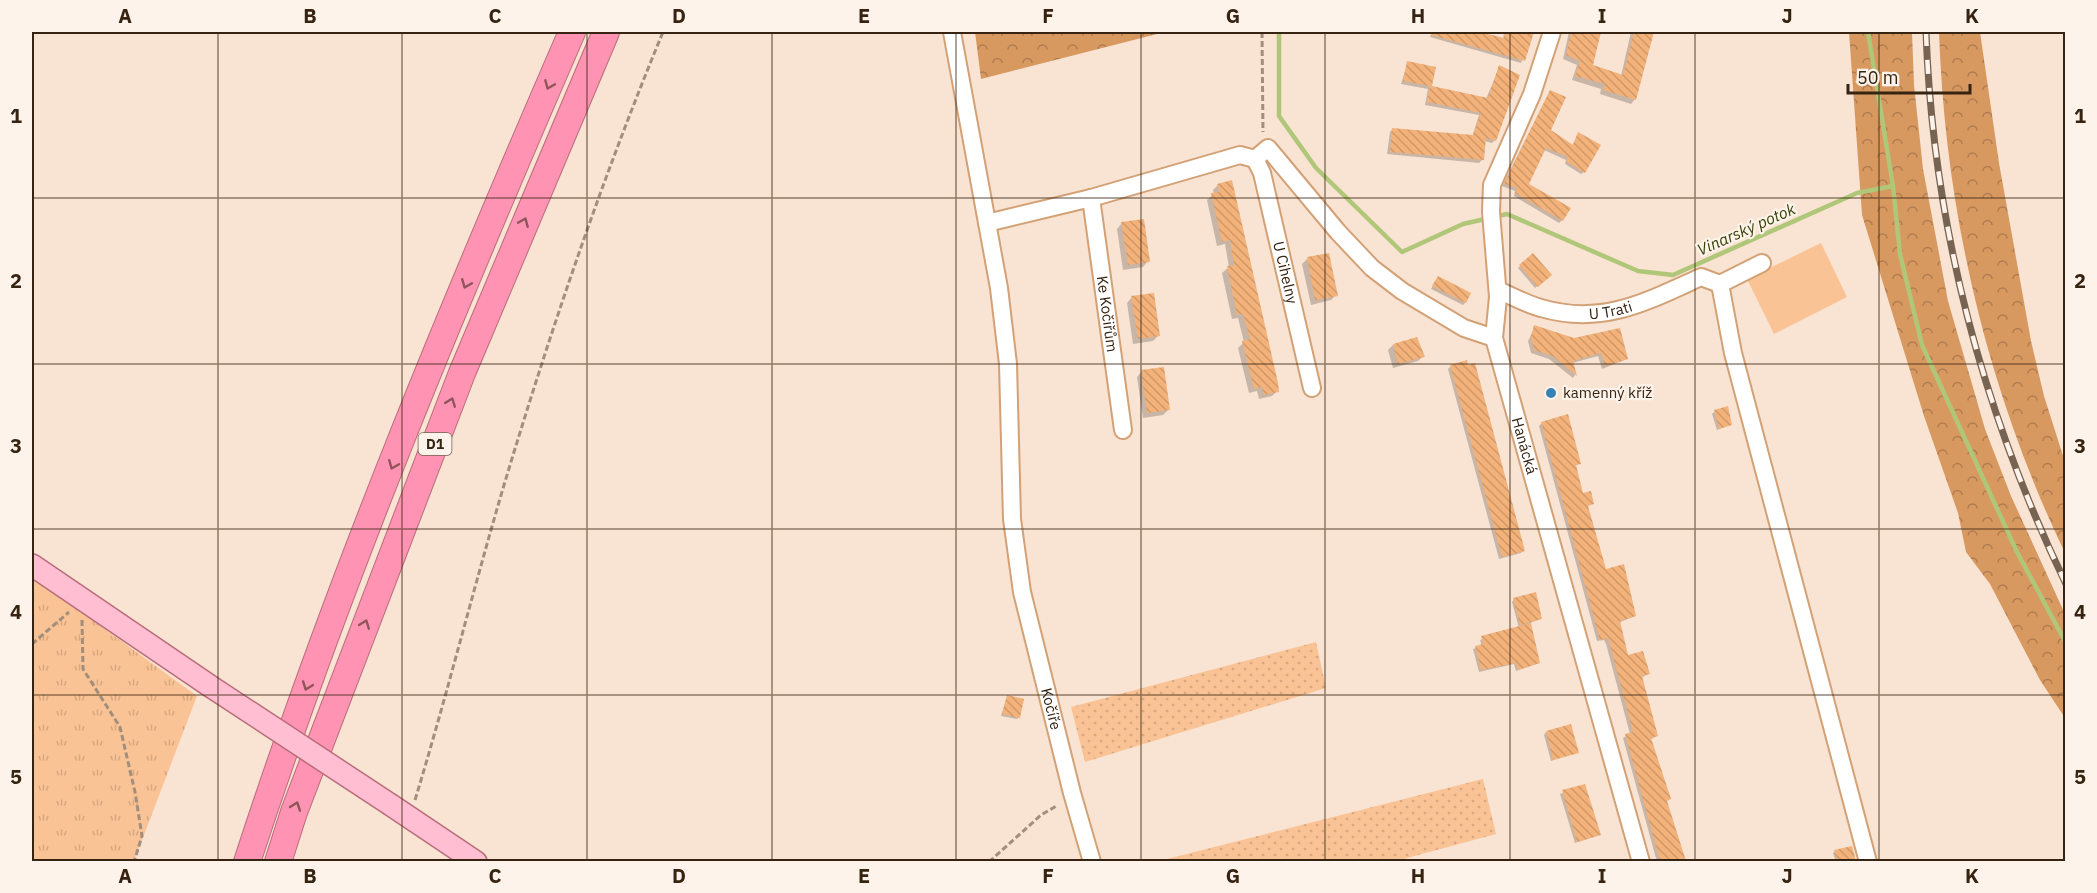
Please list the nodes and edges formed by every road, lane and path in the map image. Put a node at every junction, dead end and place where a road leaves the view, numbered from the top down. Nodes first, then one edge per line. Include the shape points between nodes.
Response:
1 (572, 32) edge
2 (606, 32) edge
3 (663, 32) edge
4 (951, 32) edge
5 (1262, 32) edge
6 (1552, 32) edge
7 (1262, 154) junction
8 (1091, 198) junction
9 (987, 223) junction
10 (1762, 263) dead end
11 (1720, 284) junction
12 (1498, 290) junction
13 (1494, 338) junction
14 (1312, 388) dead end
15 (1123, 430) dead end
16 (32, 565) edge
17 (82, 600) junction
18 (32, 644) edge
19 (1074, 801) junction
20 (410, 819) junction
21 (134, 861) edge
22 (247, 861) edge
23 (278, 861) edge
24 (476, 861) edge
25 (989, 861) edge
26 (1092, 861) edge
27 (1641, 861) edge
28 (1868, 861) edge

1 -> 22 highway, D1 via 333,615
23 -> 2 highway, D1 via 462,373
3 - 20 path via 628,116 538,375
4 - 9 street, Kočíře
5 - 7 path
6 - 12 street, Hanácká via 1526,108 1494,177 1492,218
7 - 8 street via 1240,155
7 - 13 street via 1372,268 1401,291 1476,334
7 - 14 street, U Cihelny via 1262,173
8 - 9 street
8 - 15 street, Ke Kočiřům
9 - 19 street, Kočíře via 1008,364 1016,555
10 - 11 street
11 - 12 street, U Trati via 1701,277 1602,315 1540,308
11 - 28 street via 1733,353
12 - 13 street, Hanácká
13 - 27 street, Hanácká
16 - 17 main road
17 - 18 path
17 - 20 main road, bridge
17 - 21 path via 83,669 120,727 135,792 142,836
19 - 25 path via 1041,815
19 - 26 street, Kočíře
20 - 24 main road

